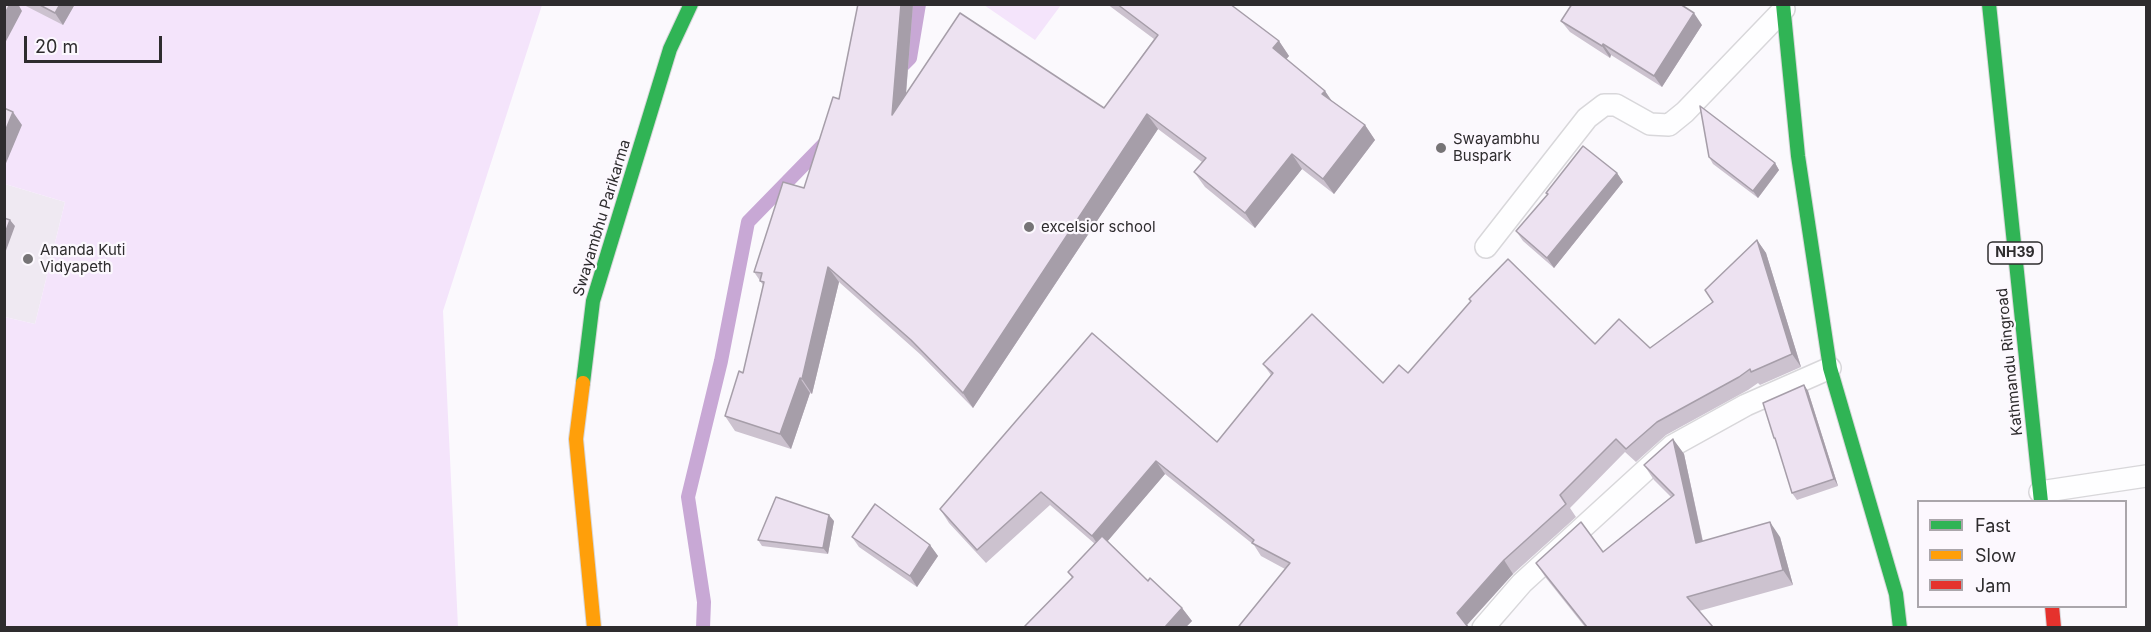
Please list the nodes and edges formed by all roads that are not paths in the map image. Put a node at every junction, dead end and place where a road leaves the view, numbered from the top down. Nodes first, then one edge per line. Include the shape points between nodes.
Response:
1 (691, 4) edge
2 (1989, 4) edge
3 (1783, 7) edge
4 (1486, 247) dead end
5 (1830, 368) junction
6 (2146, 476) edge
7 (2041, 497) edge
8 (2052, 608) edge
9 (594, 627) edge
10 (1483, 627) edge
11 (1900, 627) edge
12 (2054, 627) edge

1 - 9 main road, Swayambhu Parikarma via 670,49 593,301 576,439
2 - 7 main road, Kathmandu Ringroad / NH39
3 - 4 lane via 1669,125 1650,124 1616,105 1604,105 1587,118
3 - 5 main road via 1798,156
5 - 10 lane via 1746,405 1672,446 1522,583
5 - 11 main road via 1896,594
6 - 7 lane
8 - 12 main road

